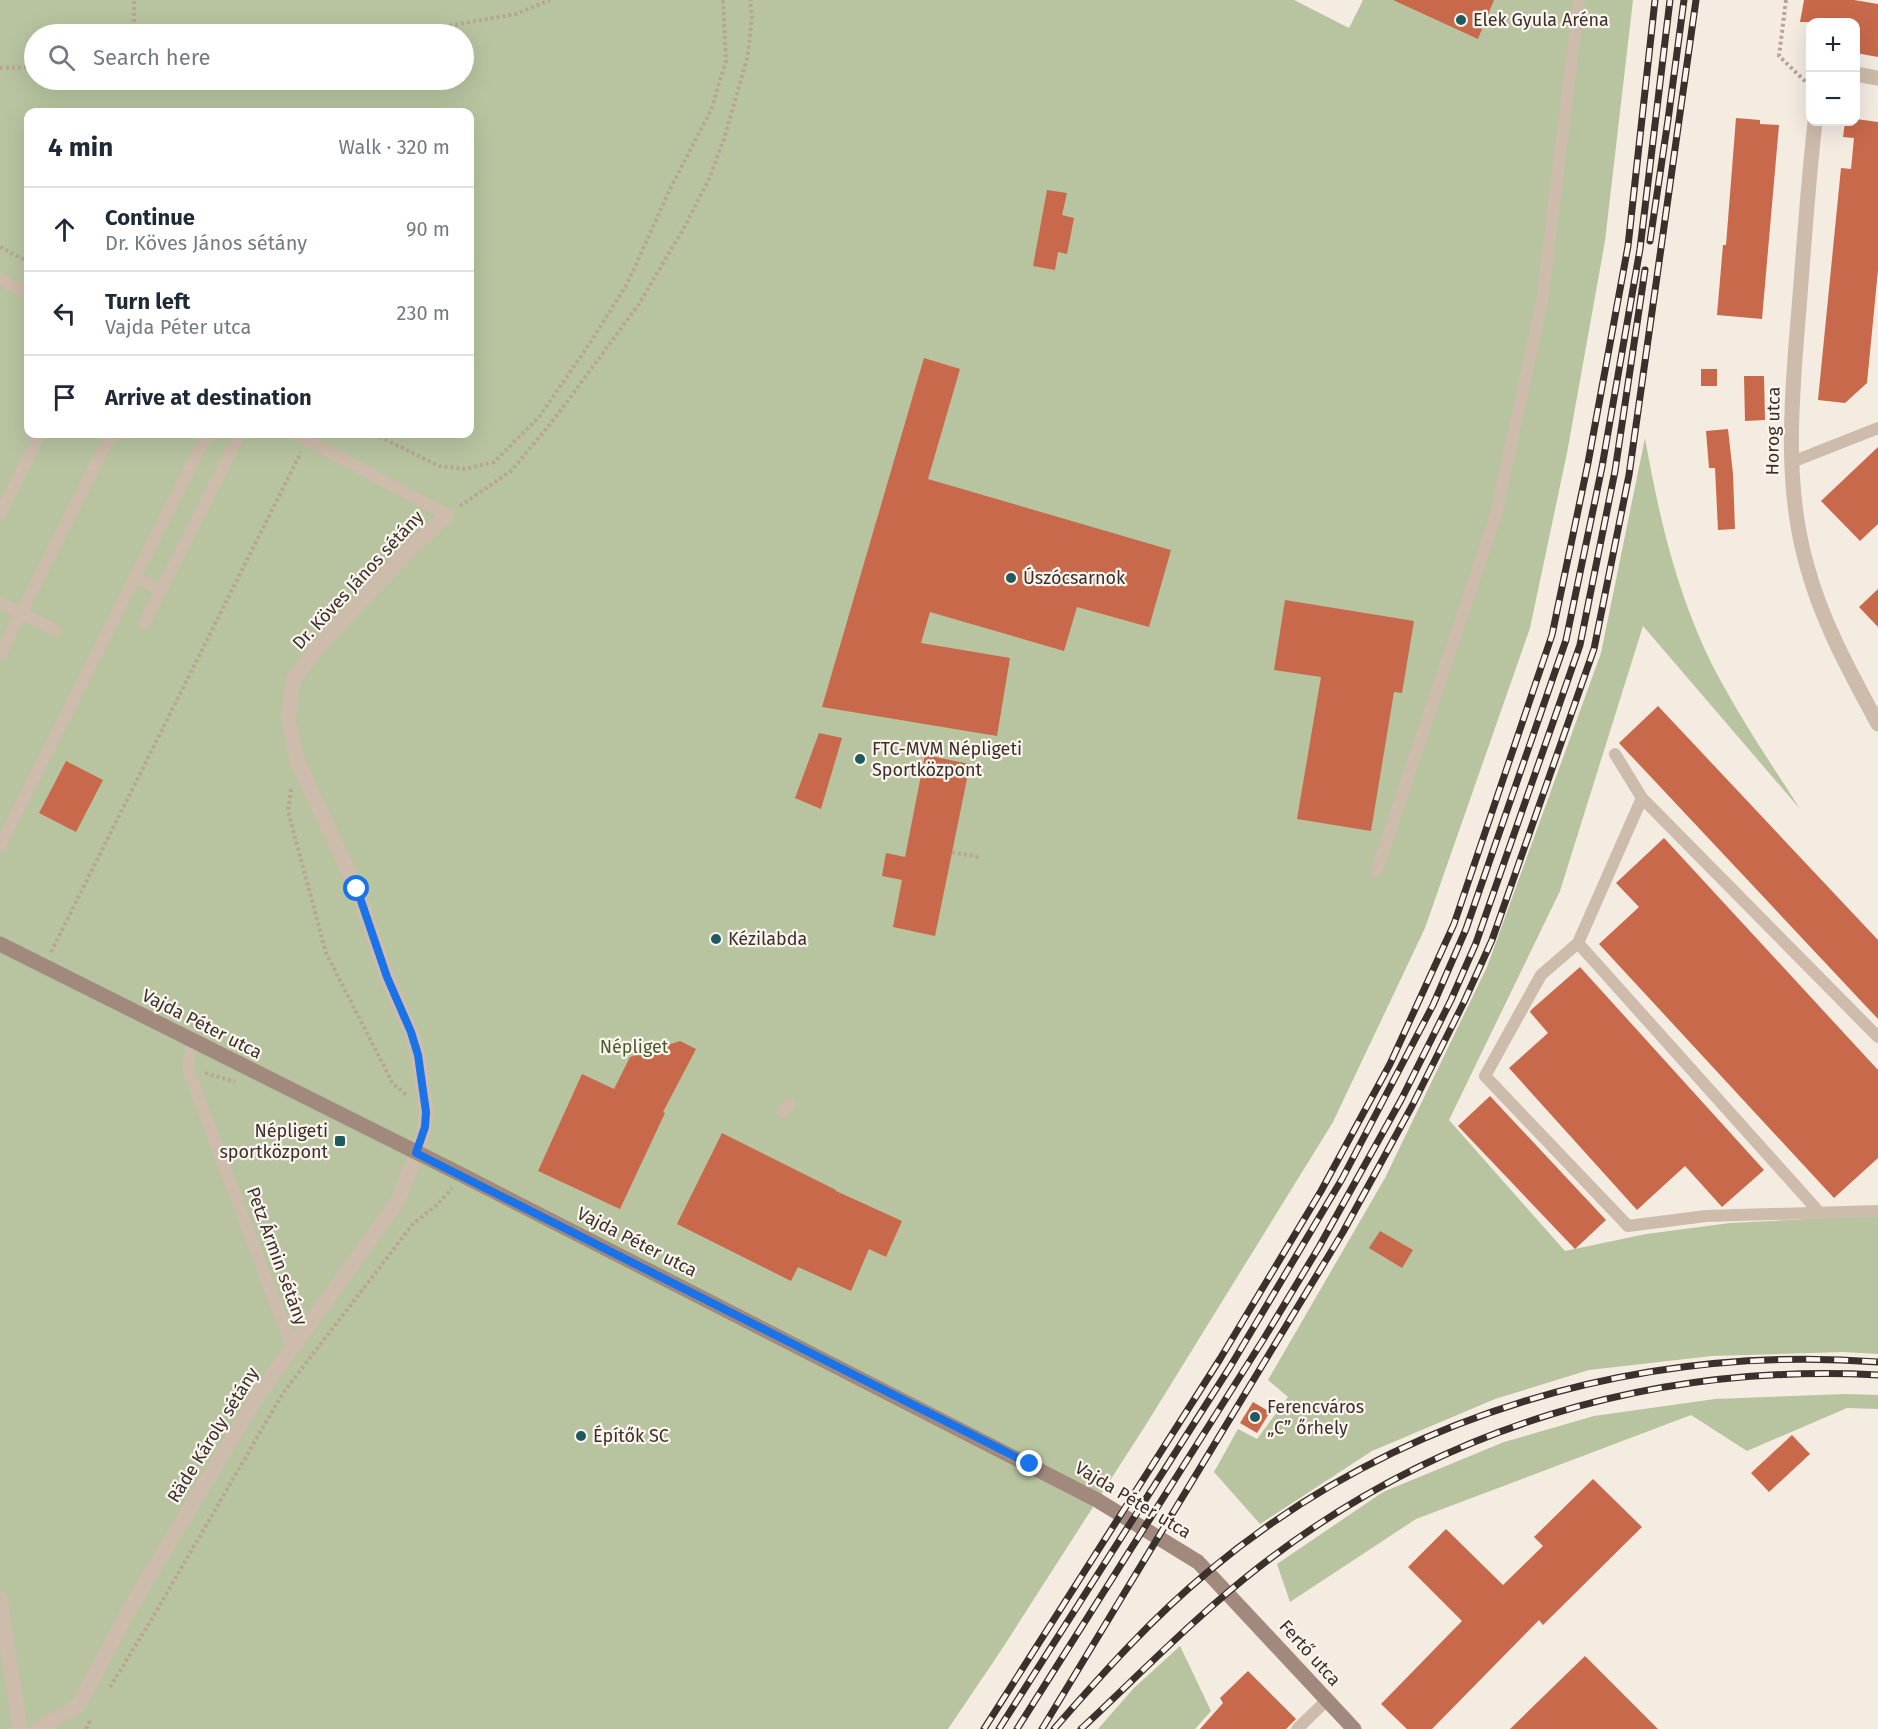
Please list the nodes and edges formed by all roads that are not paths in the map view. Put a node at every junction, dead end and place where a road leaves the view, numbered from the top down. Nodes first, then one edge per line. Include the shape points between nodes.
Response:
1 (1579, 0) edge
2 (1860, 75) edge
3 (1878, 78) edge
4 (1815, 126) edge
5 (0, 279) edge
6 (24, 292) edge
7 (1878, 428) edge
8 (38, 438) edge
9 (109, 438) edge
10 (205, 438) edge
11 (238, 438) edge
12 (306, 438) edge
13 (1792, 462) junction
14 (0, 514) edge
15 (447, 515) joint
16 (135, 577) junction
17 (161, 590) junction
18 (0, 603) edge
19 (21, 613) junction
20 (144, 624) dead end
21 (55, 630) dead end
22 (0, 656) edge
23 (1878, 724) edge
24 (1615, 754) dead end
25 (1642, 798) junction
26 (0, 846) edge
27 (1376, 872) dead end
28 (1578, 943) junction
29 (0, 944) edge
30 (1878, 1037) edge
31 (192, 1040) junction
32 (416, 1153) junction
33 (1878, 1211) edge
34 (1819, 1212) junction
35 (292, 1348) junction
36 (0, 1599) edge
37 (1238, 1603) joint
38 (7, 1682) edge
39 (1327, 1700) junction
40 (20, 1729) edge
41 (37, 1729) edge
42 (1297, 1729) edge
43 (1354, 1729) edge

1 - 27 lane via 1542,301 1496,515
2 - 3 street
4 - 13 street, Horog utca via 1793,373
5 - 6 lane
7 - 13 lane
8 - 14 lane
9 - 19 lane
10 - 16 lane
11 - 17 lane
12 - 15 lane
13 - 23 street, Horog utca via 1794,504 1806,566 1845,662
15 - 32 street, Dr. Köves János sétány via 332,632 294,678 288,718 298,763 357,889 418,1055 426,1112
16 - 17 lane
16 - 26 lane
17 - 20 lane
18 - 19 lane
19 - 21 lane
19 - 22 lane
24 - 25 lane
25 - 28 lane
25 - 30 lane
28 - 34 lane
28 - 34 lane via 1541,975 1485,1076 1628,1226 1706,1216
29 - 31 street, Vajda Péter utca
31 - 32 street, Vajda Péter utca
31 - 35 lane, Petz Ármin sétány via 189,1069
32 - 35 street, Räde Károly sétány via 398,1201
32 - 37 street, Vajda Péter utca via 1097,1500 1198,1562
33 - 34 lane
35 - 41 street, Räde Károly sétány via 256,1398 198,1494 78,1706
36 - 38 street
37 - 39 street, Fertő utca
38 - 40 street
39 - 42 lane
39 - 43 street, Fertő utca

